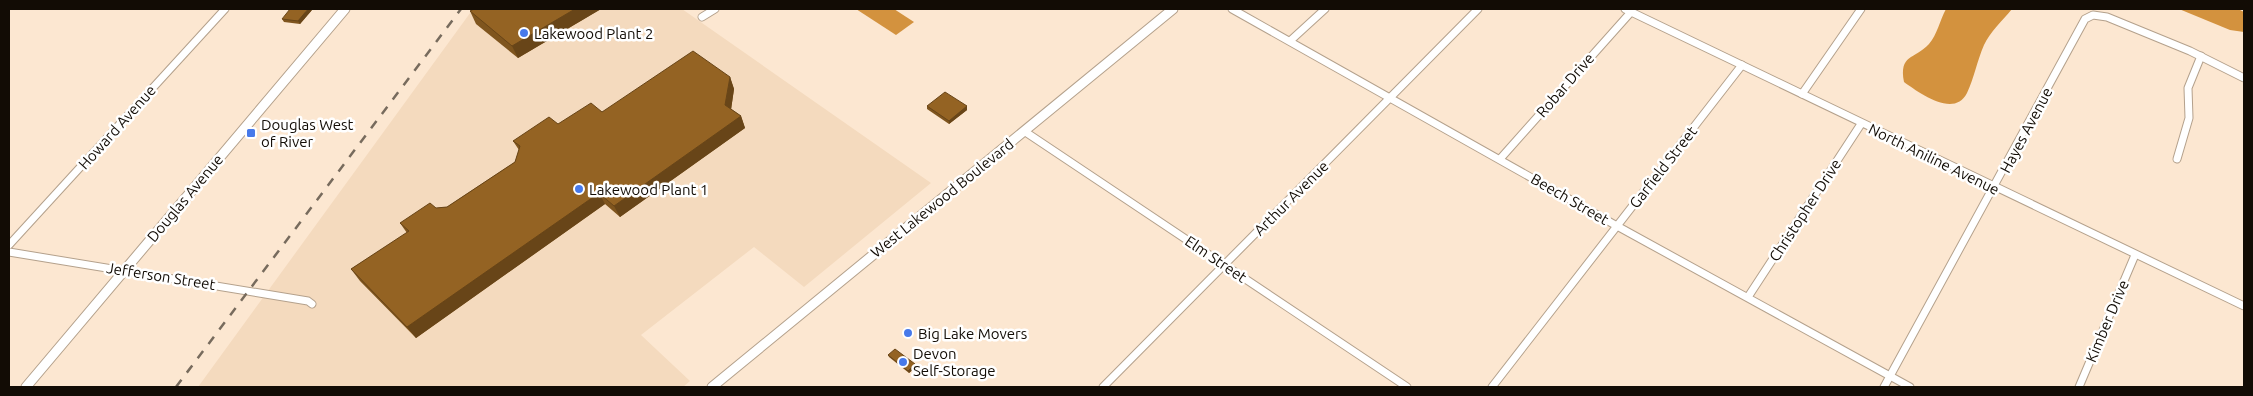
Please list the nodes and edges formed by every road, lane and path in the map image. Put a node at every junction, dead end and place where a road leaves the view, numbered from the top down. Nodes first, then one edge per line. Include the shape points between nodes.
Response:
1 (225, 9) edge
2 (345, 9) edge
3 (715, 9) edge
4 (1173, 9) edge
5 (1232, 9) edge
6 (1325, 9) edge
7 (1478, 9) edge
8 (1861, 9) edge
9 (1628, 10) edge
10 (702, 17) dead end
11 (1290, 41) junction
12 (2201, 56) junction
13 (1742, 65) junction
14 (2244, 78) edge
15 (1802, 94) junction
16 (1390, 98) junction
17 (1861, 124) junction
18 (1024, 131) junction
19 (1500, 158) junction
20 (2177, 160) dead end
21 (1994, 188) junction
22 (1618, 226) junction
23 (9, 245) edge
24 (9, 252) edge
25 (2135, 255) junction
26 (1225, 265) junction
27 (125, 270) junction
28 (1748, 297) junction
29 (312, 304) dead end
30 (2244, 306) edge
31 (1890, 376) junction
32 (26, 387) edge
33 (712, 387) edge
34 (1103, 387) edge
35 (1407, 387) edge
36 (1492, 387) edge
37 (1884, 387) edge
38 (1910, 387) edge
39 (2079, 387) edge

1 - 23 street, Howard Avenue
2 - 27 street, Douglas Avenue
3 - 10 street
4 - 18 street, West Lakewood Boulevard
5 - 11 street, Beech Street
6 - 11 street
7 - 16 street, Arthur Avenue
8 - 15 street
9 - 13 street, North Aniline Avenue
9 - 19 street, Robar Drive
11 - 16 street, Beech Street
12 - 14 street, Hayes Avenue
12 - 20 street via 2188,88 2189,118
12 - 21 street, Hayes Avenue via 2099,15 2089,16
13 - 15 street, North Aniline Avenue
13 - 22 street, Garfield Street
15 - 17 street, North Aniline Avenue
16 - 19 street, Beech Street
16 - 26 street, Arthur Avenue
17 - 21 street, North Aniline Avenue
17 - 28 street, Christopher Drive
18 - 26 street, Elm Street
18 - 33 street, West Lakewood Boulevard
19 - 22 street, Beech Street
21 - 25 street, North Aniline Avenue
21 - 31 street, Hayes Avenue
22 - 28 street, Beech Street
22 - 36 street, Garfield Street
24 - 27 street, Jefferson Street
25 - 30 street, North Aniline Avenue
25 - 39 street, Kimber Drive
26 - 34 street, Arthur Avenue
26 - 35 street, Elm Street
27 - 29 street, Jefferson Street
27 - 32 street, Douglas Avenue
28 - 31 street, Beech Street
31 - 37 street, Hayes Avenue
31 - 38 street, Beech Street

